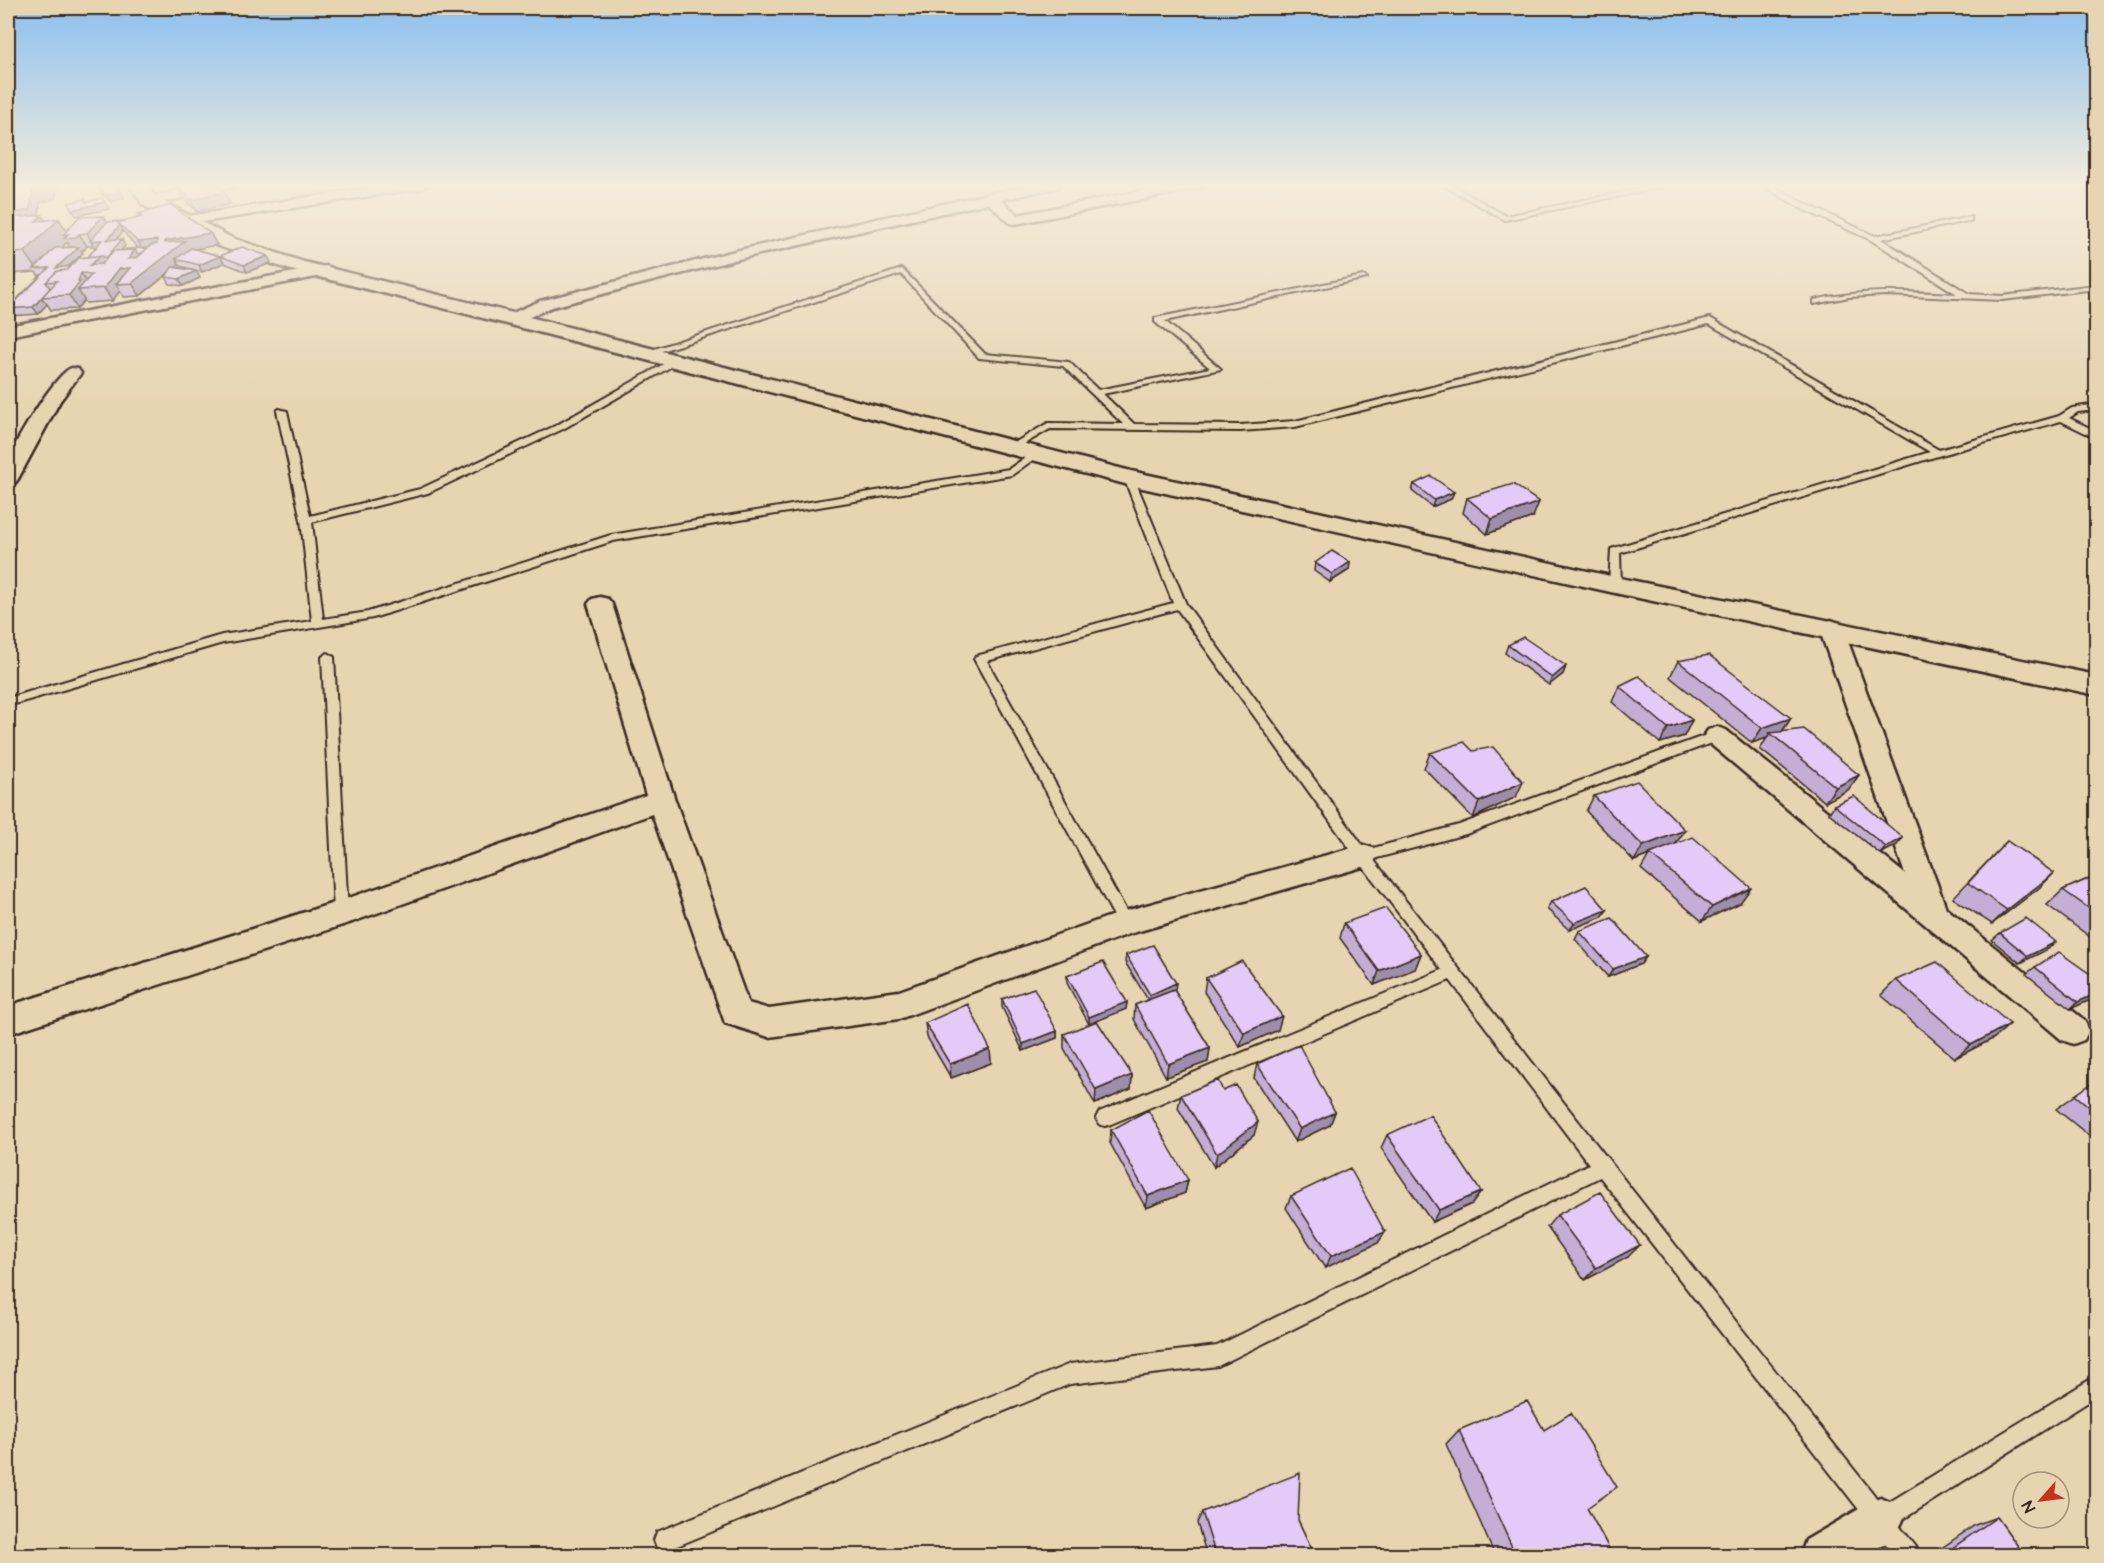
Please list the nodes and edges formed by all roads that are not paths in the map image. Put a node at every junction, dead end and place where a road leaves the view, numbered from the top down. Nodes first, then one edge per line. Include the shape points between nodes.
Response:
1 (270, 257) edge
2 (729, 257) edge
3 (1904, 257) edge
4 (298, 266) junction
5 (326, 271) junction
6 (1363, 278) dead end
7 (2097, 287) edge
8 (1968, 297) junction
9 (1817, 302) dead end
10 (514, 319) junction
11 (8, 323) edge
12 (8, 330) edge
13 (646, 352) junction
14 (676, 360) junction
15 (72, 374) dead end
16 (1096, 393) junction
17 (2097, 407) edge
18 (282, 411) dead end
19 (2062, 418) junction
20 (1132, 427) junction
21 (2097, 435) edge
22 (1011, 448) junction
23 (1938, 453) junction
24 (1036, 454) junction
25 (1129, 477) junction
26 (8, 479) edge
27 (306, 520) junction
28 (1615, 585) junction
29 (600, 604) dead end
30 (1180, 605) junction
31 (318, 622) junction
32 (1831, 628) junction
33 (328, 657) dead end
34 (2097, 685) edge
35 (8, 702) edge
36 (1717, 736) joint
37 (661, 800) junction
38 (1363, 856) junction
39 (341, 913) junction
40 (1933, 915) junction
41 (1125, 923) junction
42 (1453, 972) junction
43 (8, 1020) edge
44 (2073, 1030) dead end
45 (1105, 1118) dead end
46 (1603, 1166) junction
47 (2097, 1386) edge
48 (1881, 1520) junction
49 (665, 1540) dead end
50 (1822, 1556) edge
51 (1909, 1556) edge

1 - 4 main road
2 - 10 street via 546,304
3 - 8 lane
4 - 5 main road
4 - 11 street
5 - 10 main road
5 - 12 street
6 - 16 lane via 1158,320 1217,369
7 - 8 lane via 2002,298
8 - 9 lane via 1886,293
10 - 13 main road
13 - 14 main road
13 - 16 lane via 902,272 982,356 1066,364
14 - 22 main road
14 - 27 lane via 561,427 424,491
15 - 26 street via 51,400
16 - 20 lane
17 - 19 lane via 2075,410
18 - 27 lane
19 - 21 lane
19 - 23 lane
20 - 22 lane via 1048,426
20 - 23 lane via 1295,424 1710,321
22 - 24 main road
23 - 28 lane via 1615,551
24 - 25 main road
24 - 31 lane via 1012,472 611,538 369,615
25 - 28 main road
25 - 30 lane
27 - 31 lane
28 - 32 main road
29 - 37 street
30 - 38 lane
30 - 41 lane via 980,659
31 - 35 lane via 222,639
32 - 34 main road
32 - 40 street
33 - 39 lane
36 - 38 lane via 1461,830
36 - 40 street
37 - 39 street
37 - 41 street via 736,1013 769,1023 899,1005
38 - 41 street
38 - 42 lane
39 - 43 street
40 - 44 street
42 - 45 lane
42 - 46 lane
46 - 48 lane
46 - 49 lane via 1218,1356 1070,1374
47 - 48 lane
48 - 50 street
48 - 51 lane

